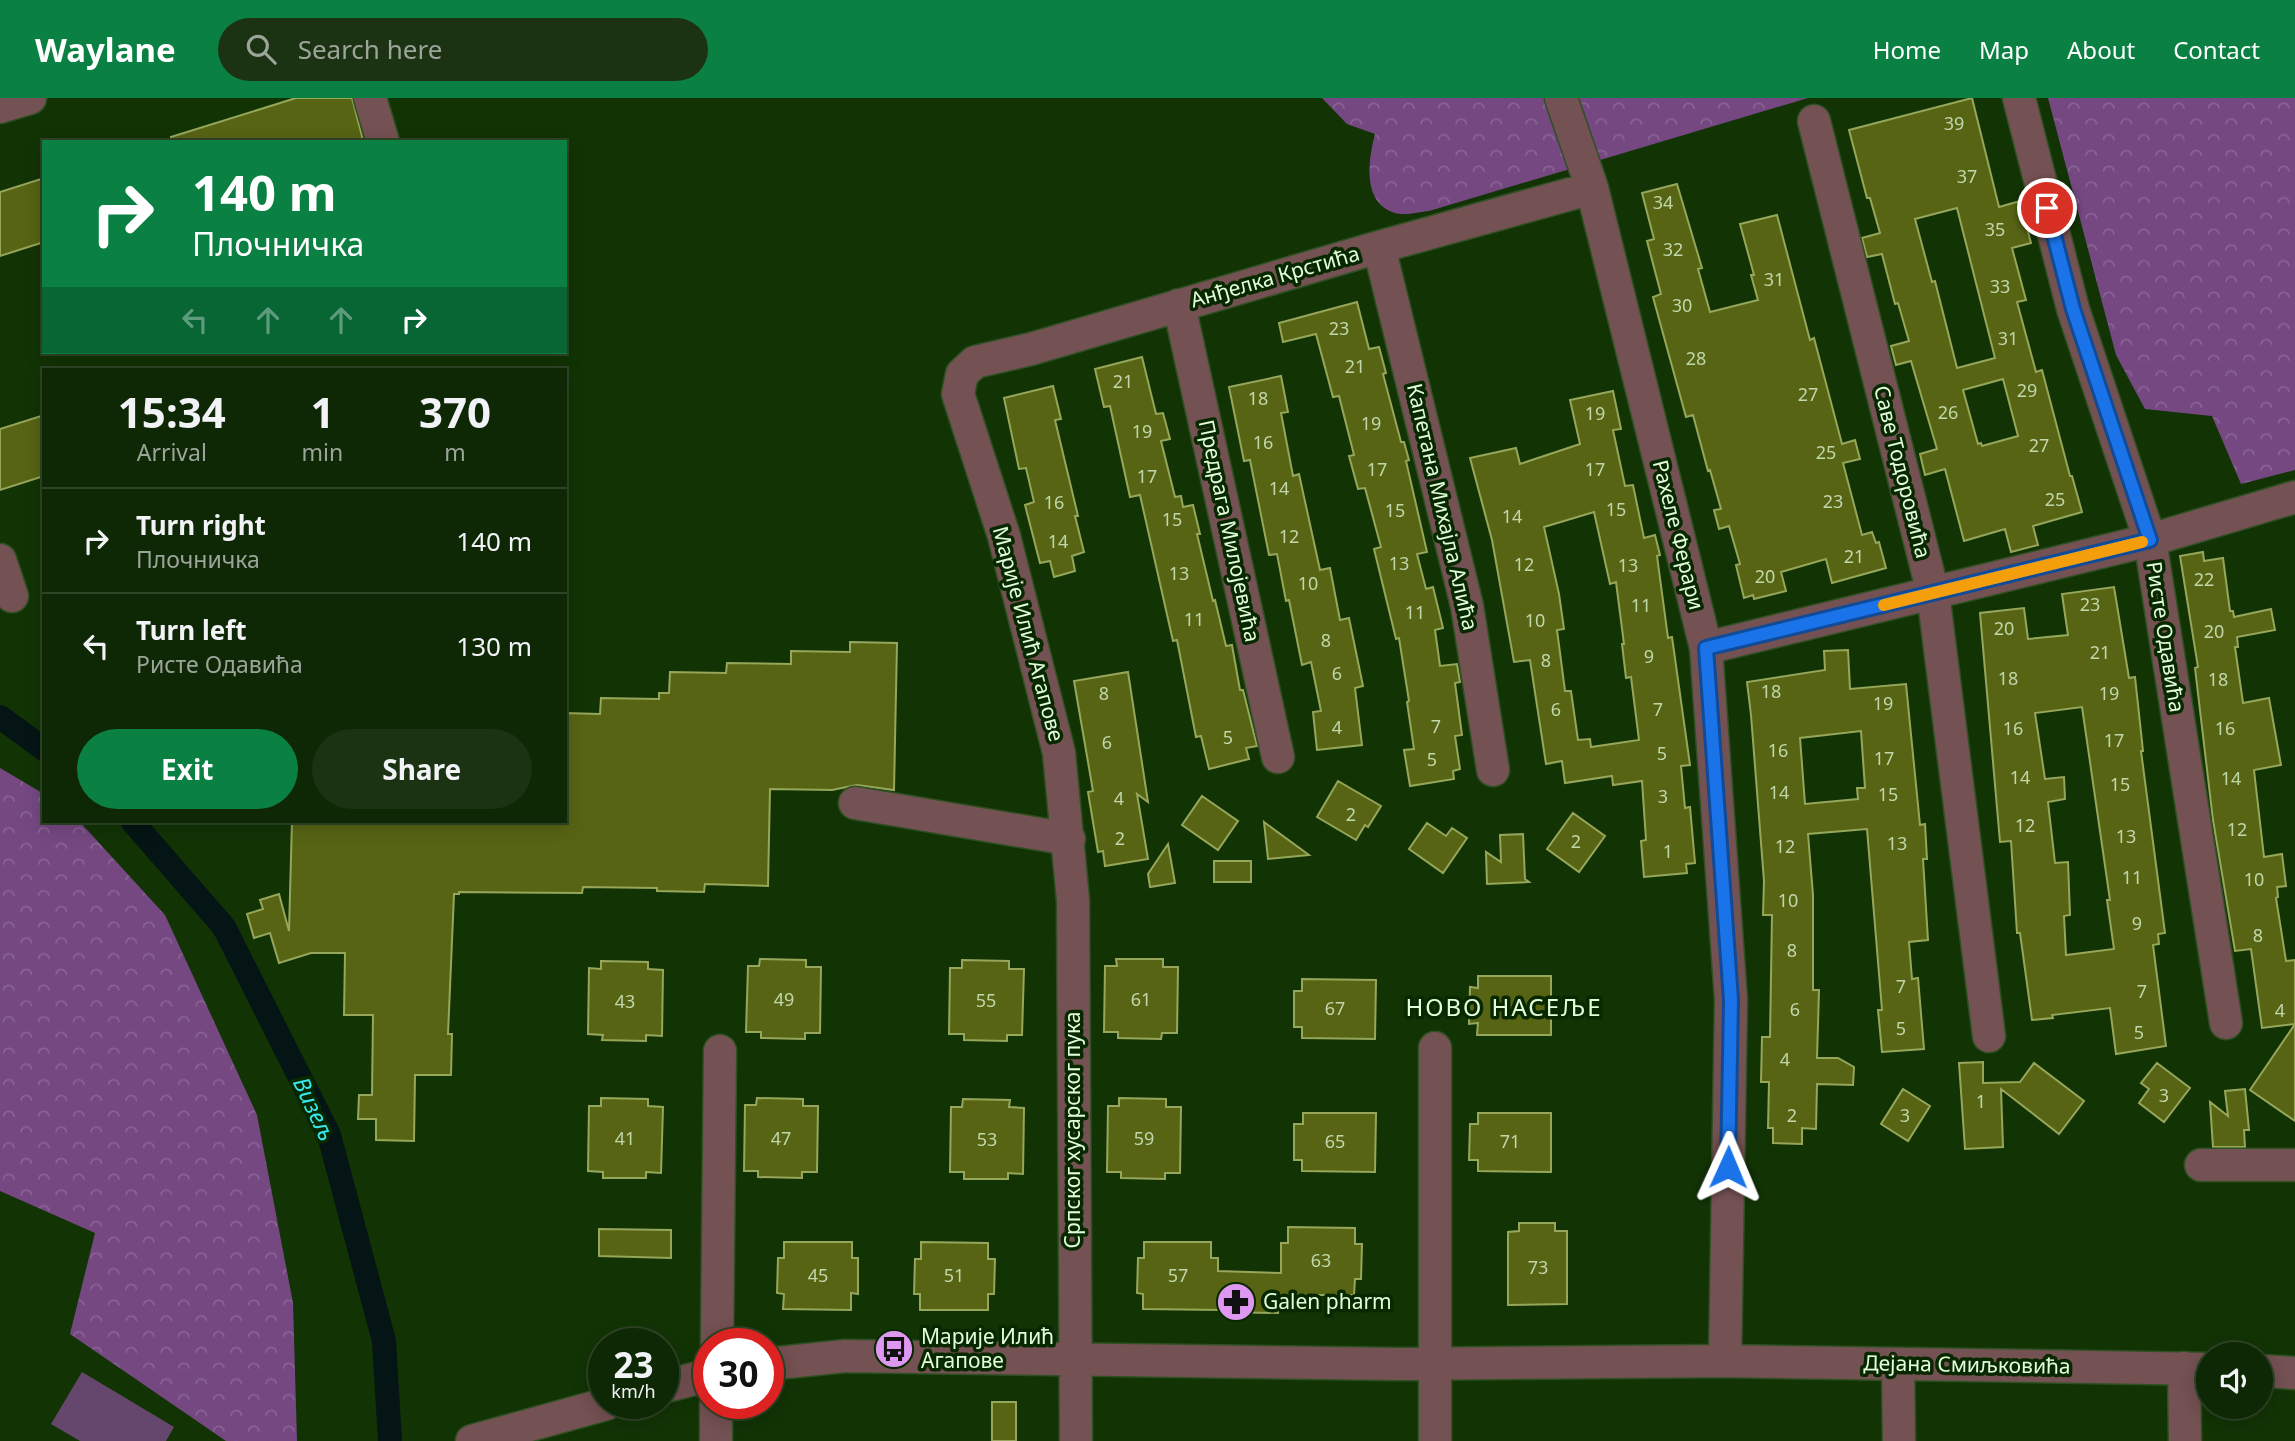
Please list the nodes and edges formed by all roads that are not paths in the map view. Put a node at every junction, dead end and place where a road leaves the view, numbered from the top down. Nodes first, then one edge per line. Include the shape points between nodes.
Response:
1 (30, 98) edge
2 (370, 98) edge
3 (1561, 98) edge
4 (2019, 98) edge
5 (0, 107) edge
6 (1814, 121) dead end
7 (383, 140) edge
8 (1592, 188) junction
9 (1379, 247) junction
10 (1180, 305) junction
11 (962, 374) joint
12 (2295, 497) edge
13 (2150, 540) junction
14 (0, 560) edge
15 (1933, 593) junction
16 (12, 596) dead end
17 (1706, 648) junction
18 (1278, 757) dead end
19 (1493, 770) dead end
20 (855, 803) dead end
21 (1069, 839) junction
22 (1073, 900) joint
23 (2227, 1023) dead end
24 (1989, 1036) dead end
25 (1435, 1048) dead end
26 (720, 1051) dead end
27 (2201, 1165) dead end
28 (2295, 1166) edge
29 (717, 1328) edge
30 (1074, 1360) junction
31 (1725, 1361) junction
32 (784, 1362) edge
33 (1435, 1364) junction
34 (1898, 1364) junction
35 (2196, 1369) edge
36 (2273, 1372) edge
37 (2295, 1373) edge
38 (588, 1409) edge
39 (716, 1419) edge
40 (472, 1441) edge
41 (716, 1441) edge
42 (1076, 1441) edge
43 (1435, 1441) edge
44 (1899, 1441) edge
45 (2185, 1441) edge

1 - 5 street
2 - 7 street
3 - 8 street, Рахеле Ферари
4 - 13 street, Ристе Одавића via 2073,309
6 - 15 street, Саве Тодоровића
8 - 9 street, Анђелка Крстића
8 - 17 street, Рахеле Ферари
9 - 10 street, Анђелка Крстића
9 - 19 street, Капетана Михајла Алића via 1467,606
10 - 11 street, Анђелка Крстића via 975,362
10 - 18 street, Предрага Милојевића
11 - 21 street, Марије Илић Агапове via 958,394 1004,536 1059,753
12 - 13 street
13 - 15 street
13 - 23 street, Ристе Одавића
14 - 16 street
15 - 17 street
15 - 24 street, Саве Тодоровића
17 - 31 street, Рахеле Ферари via 1731,1000
20 - 21 street
21 - 22 street, Марије Илић Агапове
22 - 30 street, Српског хусарског пука
25 - 33 street
26 - 29 street
27 - 28 street
30 - 32 street via 845,1356
30 - 33 street
30 - 42 street, Српског хусарског пука
31 - 33 street
31 - 34 street, Дејана Смиљковића
33 - 43 street
34 - 35 street, Дејана Смиљковића
34 - 44 street
35 - 45 street
36 - 37 street
38 - 40 street
39 - 41 street

